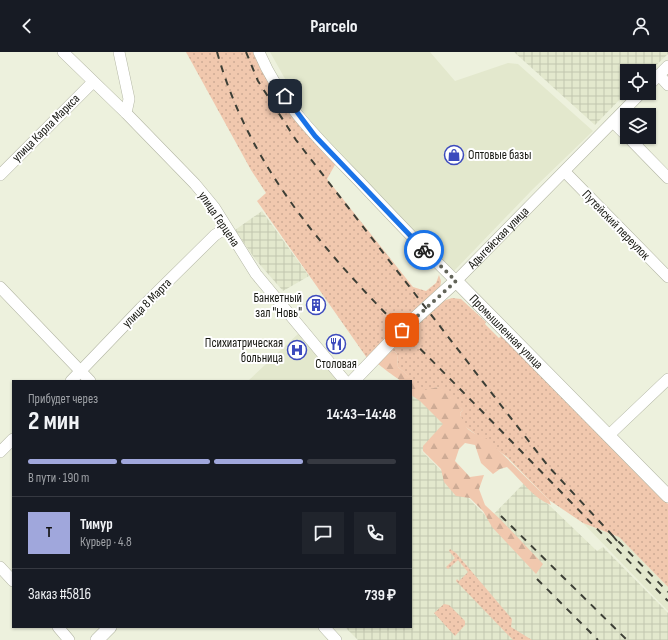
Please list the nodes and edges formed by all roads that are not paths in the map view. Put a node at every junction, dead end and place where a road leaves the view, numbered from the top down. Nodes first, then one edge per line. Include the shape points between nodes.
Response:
1 (63, 52) edge
2 (118, 52) edge
3 (259, 52) edge
4 (668, 66) edge
5 (658, 75) joint
6 (93, 82) junction
7 (668, 85) edge
8 (634, 100) edge
9 (126, 113) junction
10 (613, 122) junction
11 (620, 130) edge
12 (634, 144) edge
13 (565, 172) junction
14 (0, 175) edge
15 (668, 178) edge
16 (226, 228) junction
17 (668, 277) edge
18 (456, 281) junction
19 (0, 287) edge
20 (81, 371) junction
21 (668, 379) edge
22 (71, 380) edge
23 (89, 380) edge
24 (344, 380) edge
25 (354, 380) edge
26 (608, 436) junction
27 (12, 440) edge
28 (0, 452) edge
29 (668, 496) edge
30 (0, 567) edge
31 (12, 580) edge
32 (59, 628) edge
33 (109, 628) edge
34 (325, 628) edge
35 (69, 640) edge
36 (97, 640) edge
37 (336, 640) edge

1 - 6 street, улица Герцена
2 - 9 street via 129,99
3 - 18 street, Промышленная улица via 282,93 315,136
4 - 5 street
5 - 7 street
6 - 9 street, улица Герцена
6 - 14 street, улица Карла Маркса
8 - 10 street, Адыгейская улица
9 - 16 street, улица Герцена via 195,184 214,207
10 - 11 street
10 - 13 street, Адыгейская улица
12 - 15 street
13 - 17 street, Путейский переулок
13 - 18 street, Адыгейская улица
16 - 20 street, улица 8 Марта via 141,308
16 - 24 street, улица Герцена via 256,274
18 - 25 main road, Адыгейская улица via 402,330
18 - 26 main road, Промышленная улица
19 - 20 street
20 - 22 street, улица 8 Марта
20 - 23 street
21 - 26 street
26 - 29 main road, Промышленная улица
27 - 28 street
30 - 31 street
32 - 35 street
33 - 36 main road
34 - 37 street

